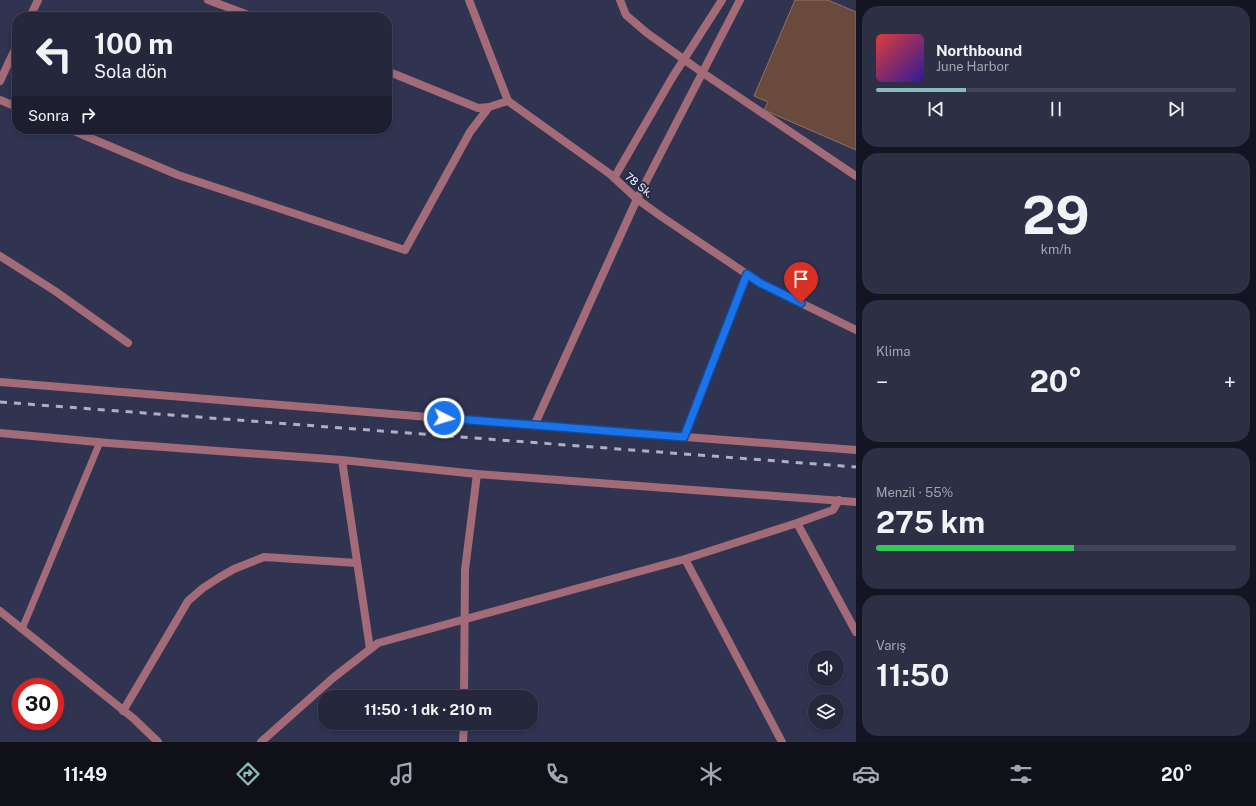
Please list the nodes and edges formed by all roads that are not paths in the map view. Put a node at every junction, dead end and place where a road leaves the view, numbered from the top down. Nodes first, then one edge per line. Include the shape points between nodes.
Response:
1 (38, 0) edge
2 (208, 0) edge
3 (468, 0) edge
4 (620, 0) edge
5 (722, 0) edge
6 (740, 0) edge
7 (32, 12) edge
8 (240, 12) edge
9 (12, 56) edge
10 (684, 59) junction
11 (392, 73) edge
12 (703, 73) junction
13 (0, 82) edge
14 (0, 100) edge
15 (508, 101) junction
16 (12, 105) edge
17 (489, 107) junction
18 (81, 134) edge
19 (856, 176) edge
20 (614, 178) junction
21 (637, 199) junction
22 (0, 256) edge
23 (747, 274) junction
24 (856, 330) edge
25 (128, 343) dead end
26 (0, 382) edge
27 (534, 426) junction
28 (0, 433) edge
29 (684, 437) junction
30 (100, 442) junction
31 (856, 450) edge
32 (342, 460) junction
33 (476, 474) junction
34 (838, 500) junction
35 (856, 502) edge
36 (797, 523) junction
37 (685, 560) junction
38 (357, 563) junction
39 (0, 611) edge
40 (465, 620) junction
41 (22, 629) junction
42 (856, 632) edge
43 (370, 649) junction
44 (464, 690) edge
45 (123, 711) junction
46 (464, 730) edge
47 (158, 742) edge
48 (261, 742) edge
49 (463, 742) edge
50 (782, 742) edge

1 - 7 street
2 - 8 street
3 - 15 street
4 - 10 street via 626,15
5 - 10 street
6 - 12 street
9 - 13 street
10 - 12 street
10 - 20 street
11 - 17 street via 478,108
12 - 19 street
12 - 21 street
14 - 16 street
15 - 17 street
15 - 20 street, 78 Sk.
17 - 18 street via 470,132 406,250 178,175
20 - 21 street, 78 Sk.
21 - 23 street, 78 Sk.
21 - 27 street
22 - 25 street
23 - 24 street, 78 Sk. via 760,283
23 - 29 street
26 - 27 street
27 - 29 street
28 - 30 street
29 - 31 street
30 - 32 street
30 - 41 lane
32 - 33 street
32 - 38 street
33 - 34 street
33 - 40 street via 465,570
34 - 35 street
34 - 36 street via 833,510
36 - 37 street
36 - 42 street
37 - 40 street
37 - 50 street
38 - 43 street
38 - 45 street via 264,557 220,576 188,601
39 - 41 street
40 - 43 street via 378,643
40 - 44 street
41 - 45 street
43 - 48 street
45 - 47 street
46 - 49 street

